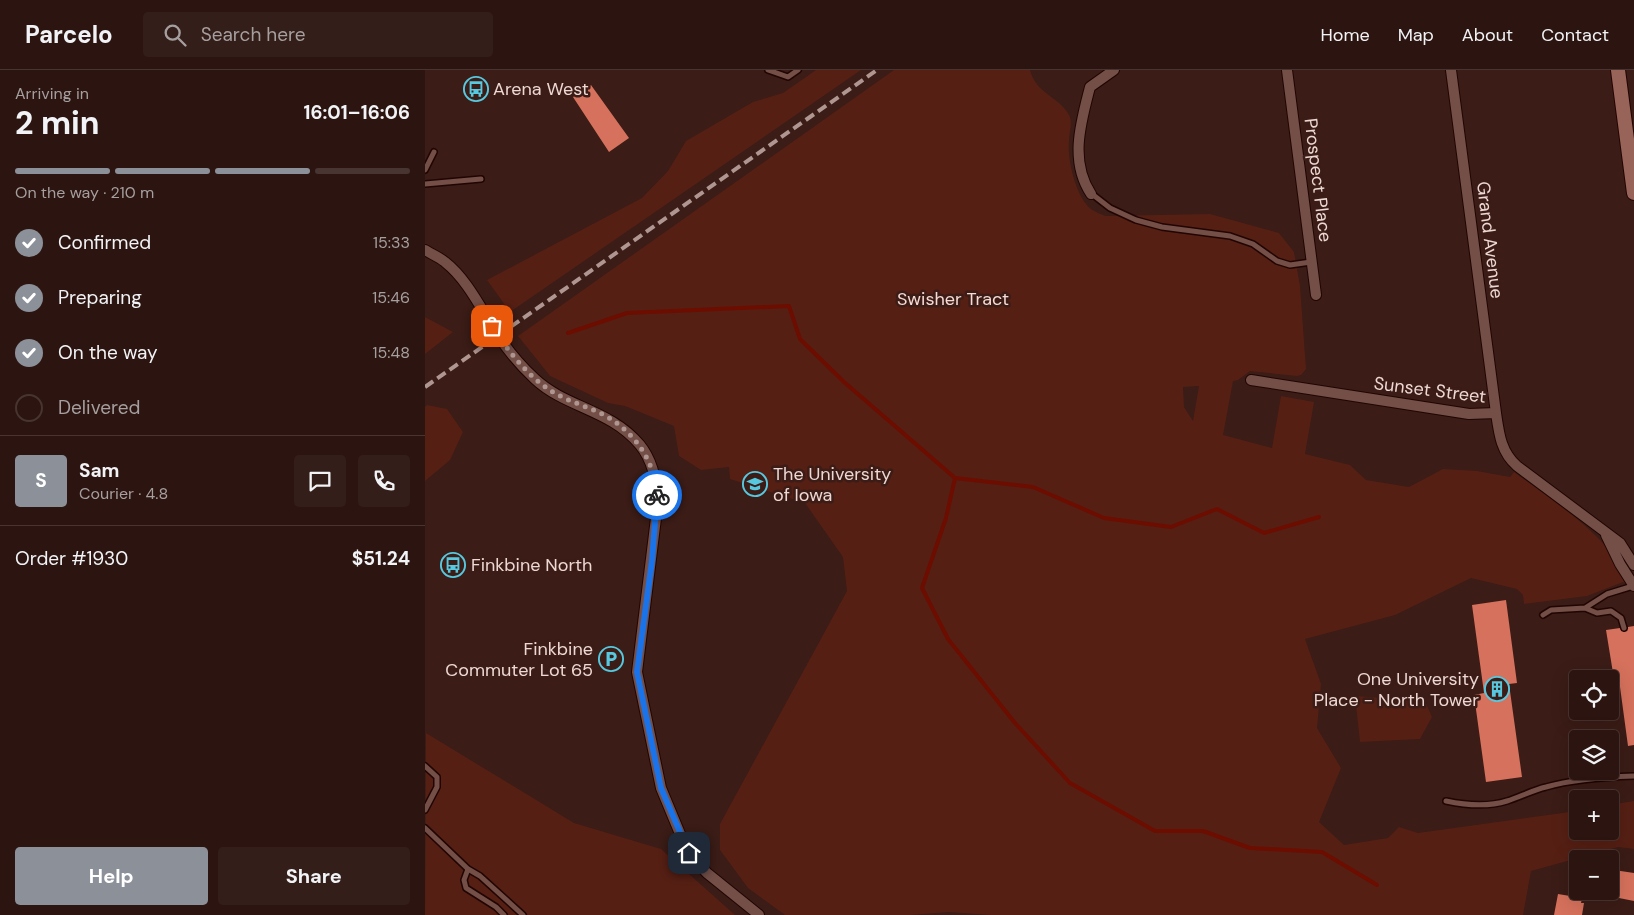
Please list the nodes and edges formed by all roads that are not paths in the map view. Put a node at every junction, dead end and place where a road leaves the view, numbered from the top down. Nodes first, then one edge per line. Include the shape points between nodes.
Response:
1 (768, 70) edge
2 (798, 70) edge
3 (1114, 70) edge
4 (1287, 70) edge
5 (1451, 70) edge
6 (1618, 70) edge
7 (1631, 142) edge
8 (434, 152) dead end
9 (425, 170) edge
10 (481, 178) dead end
11 (425, 184) edge
12 (1634, 193) edge
13 (1091, 194) joint
14 (425, 250) edge
15 (1312, 262) junction
16 (1316, 295) dead end
17 (1251, 380) dead end
18 (1496, 413) junction
19 (1606, 534) junction
20 (1634, 565) edge
21 (1634, 586) edge
22 (1585, 608) junction
23 (1543, 615) dead end
24 (1624, 628) dead end
25 (425, 766) edge
26 (1634, 776) edge
27 (1446, 802) dead end
28 (425, 810) edge
29 (425, 828) edge
30 (468, 869) junction
31 (504, 915) edge
32 (523, 915) edge
33 (759, 915) edge

1 - 2 lane via 788,77
3 - 13 street via 1090,87 1078,146 1080,170
4 - 15 street, Prospect Place
5 - 18 street, Grand Avenue
6 - 7 main road
7 - 12 main road
8 - 9 lane
10 - 11 lane
13 - 15 lane via 1110,208 1136,220 1162,227 1230,236 1253,244 1277,261 1290,265
14 - 33 street via 445,262 467,286 499,337 535,379 548,389 603,415 640,445 647,458 657,486 658,502 637,672 661,788 689,853 707,873
15 - 16 street, Prospect Place
17 - 18 street, Sunset Street via 1469,414
18 - 19 street, Sunset Street via 1502,445 1511,460
19 - 20 street, Sunset Street via 1625,549
19 - 21 street, Sunset Street
21 - 22 lane via 1607,594
22 - 23 lane via 1551,610
22 - 24 lane via 1597,613 1611,611 1621,618
25 - 28 lane via 437,777 437,787
26 - 27 lane via 1564,783 1504,802
29 - 30 lane
30 - 31 lane via 464,880 466,888
30 - 32 lane

